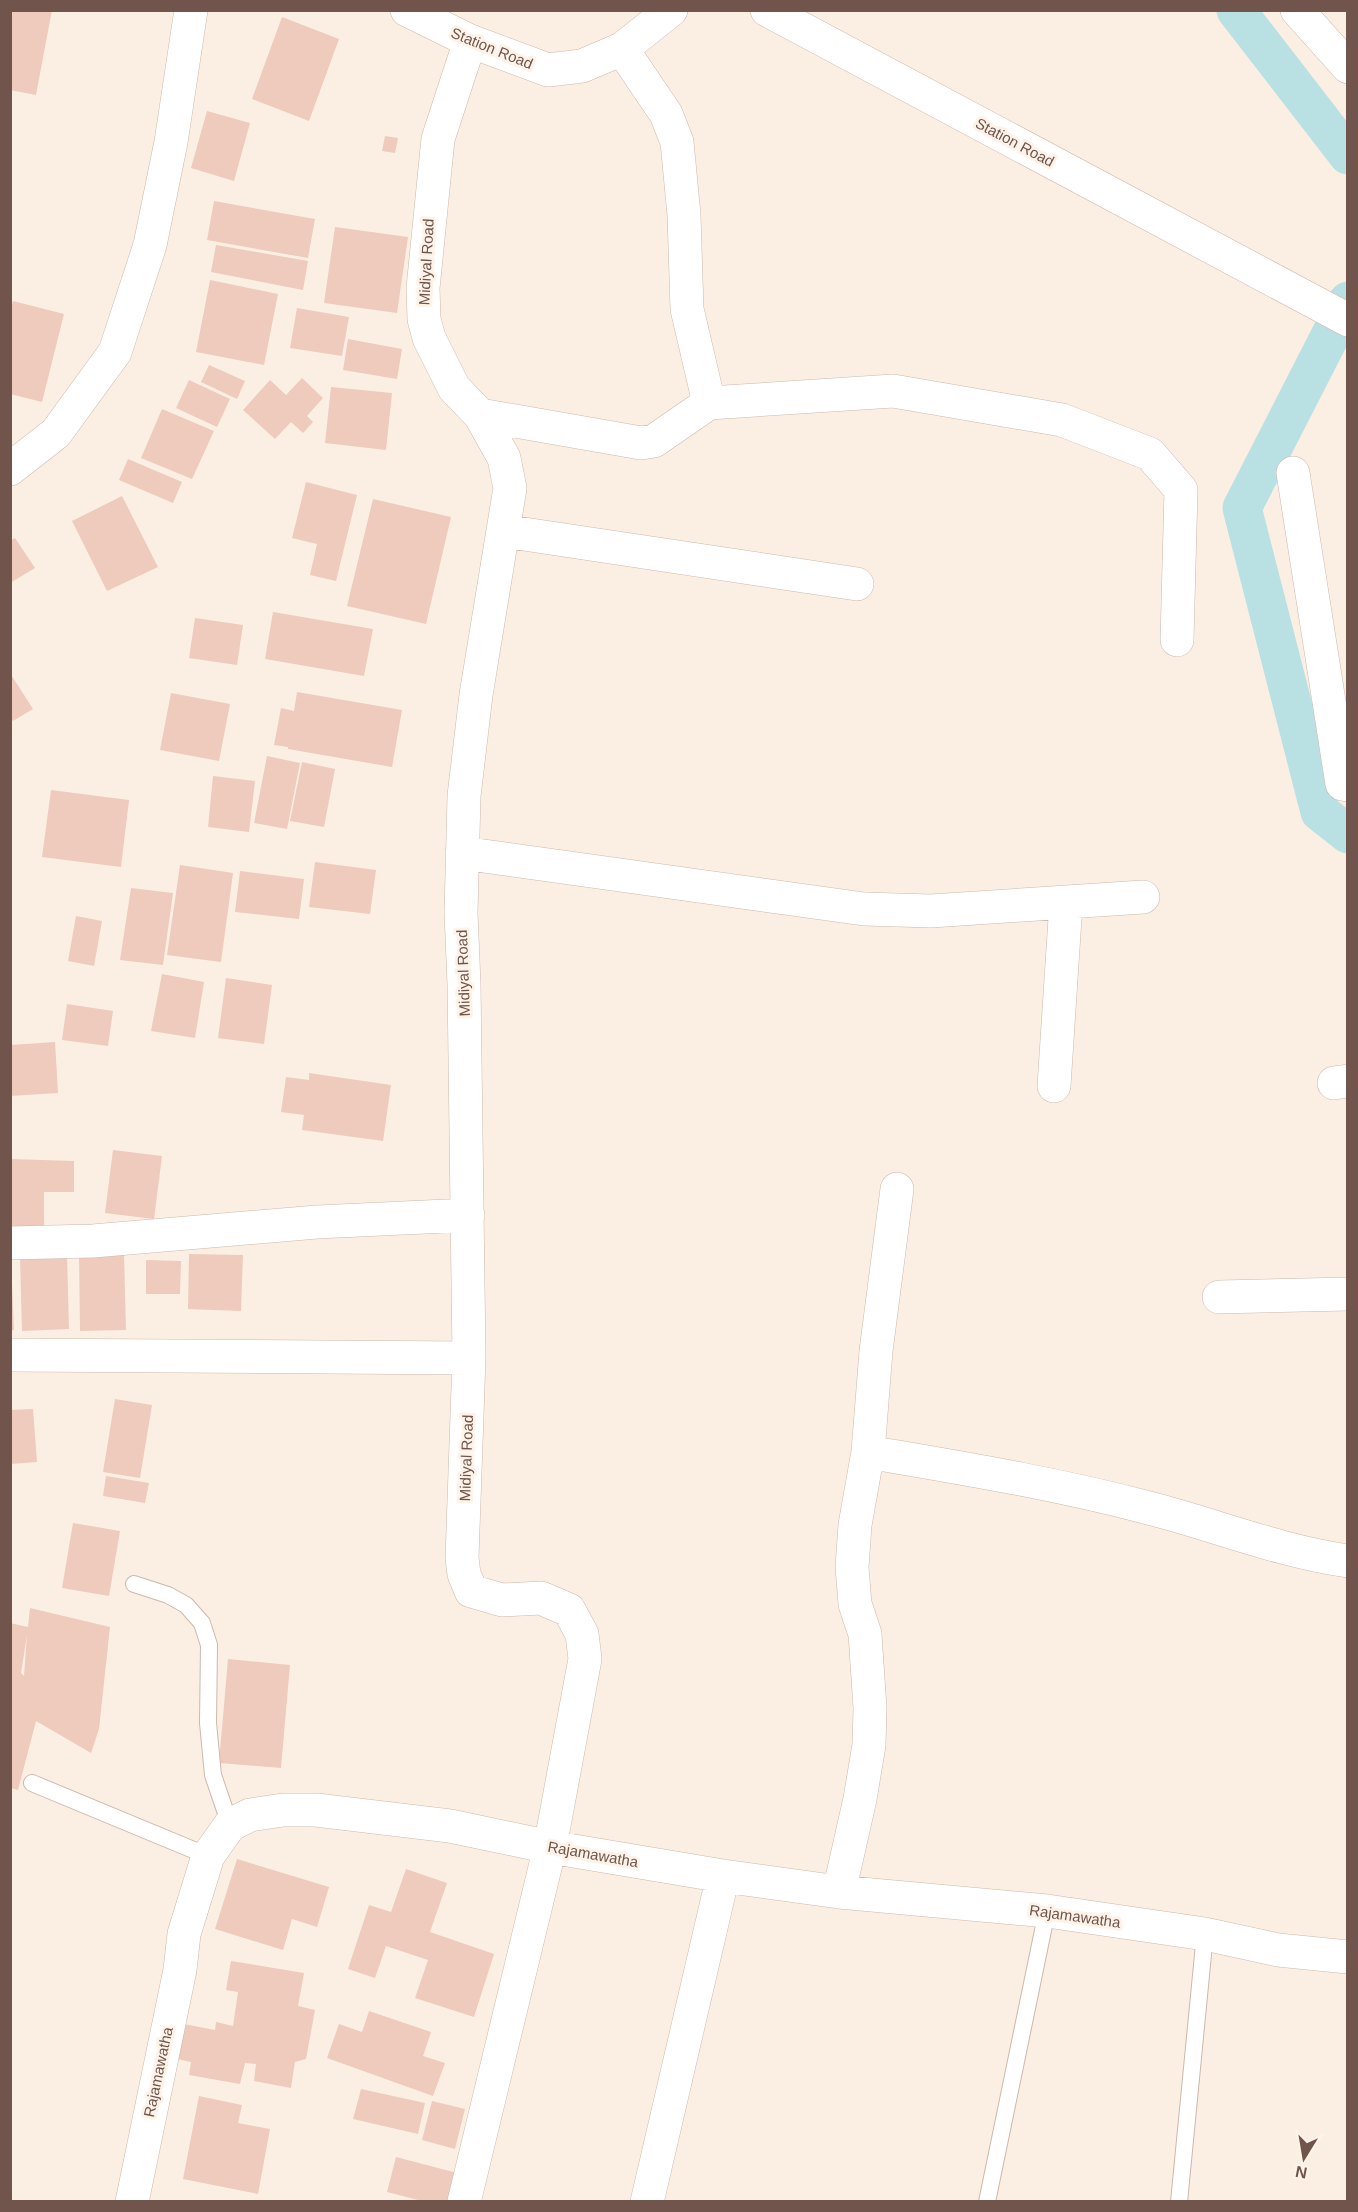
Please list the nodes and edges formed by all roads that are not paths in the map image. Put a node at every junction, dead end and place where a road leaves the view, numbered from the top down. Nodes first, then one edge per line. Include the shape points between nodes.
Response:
1 (191, 10) edge
2 (407, 10) edge
3 (671, 10) edge
4 (767, 10) edge
5 (1297, 10) edge
6 (470, 41) junction
7 (622, 49) junction
8 (1347, 67) edge
9 (1347, 320) edge
10 (709, 403) junction
11 (480, 415) junction
12 (10, 469) edge
13 (1293, 473) dead end
14 (504, 531) junction
15 (857, 584) dead end
16 (1177, 640) dead end
17 (1347, 785) edge
18 (462, 853) junction
19 (1143, 897) dead end
20 (1066, 903) junction
21 (1054, 1086) dead end
22 (897, 1189) dead end
23 (468, 1215) junction
24 (10, 1243) edge
25 (1347, 1294) edge
26 (1219, 1297) dead end
27 (10, 1355) edge
28 (469, 1358) junction
29 (868, 1452) junction
30 (1347, 1561) edge
31 (134, 1584) dead end
32 (32, 1783) dead end
33 (230, 1825) junction
34 (550, 1847) junction
35 (208, 1856) junction
36 (723, 1876) junction
37 (839, 1892) junction
38 (1047, 1911) junction
39 (1205, 1934) junction
40 (1347, 1957) edge
41 (132, 2202) edge
42 (464, 2202) edge
43 (647, 2202) edge
44 (987, 2202) edge
45 (1179, 2202) edge

1 - 12 street via 150,246 115,352 56,433
2 - 6 street, Station Road
3 - 7 street, Station Road
4 - 9 street, Station Road
5 - 8 street
6 - 7 street, Station Road via 548,70 582,66
6 - 11 street, Midiyal Road via 438,139 423,288 424,319 432,345 454,388
7 - 10 street via 666,114 676,142 684,215 687,309
10 - 11 street via 654,441 641,443
10 - 16 street via 893,391 1062,420 1150,454 1181,490
11 - 14 street, Midiyal Road via 504,458 510,488
13 - 17 street via 1342,784
14 - 15 street
14 - 18 street, Midiyal Road via 476,695 464,796
18 - 20 street via 864,909 931,911
18 - 23 street, Midiyal Road
19 - 20 street
20 - 21 street
22 - 29 street via 876,1351
23 - 24 street via 317,1222 93,1241
23 - 28 street, Midiyal Road
25 - 26 street
27 - 28 street
28 - 34 street, Midiyal Road via 462,1558 471,1592 502,1600 541,1598 569,1610 582,1634 585,1659
29 - 30 street via 1039,1481
29 - 37 street via 855,1524 852,1568 855,1604 865,1634 869,1745
31 - 33 lane via 186,1605 202,1623 209,1645 208,1724 213,1775
32 - 35 lane
33 - 34 street, Rajamawatha via 250,1815 316,1810 450,1826
33 - 35 street, Rajamawatha
34 - 36 street, Rajamawatha
34 - 42 street
35 - 41 street, Rajamawatha via 184,1934
36 - 37 street, Rajamawatha
36 - 43 street
37 - 38 street, Rajamawatha
38 - 39 street, Rajamawatha
38 - 44 lane
39 - 40 street, Rajamawatha via 1278,1950
39 - 45 lane

